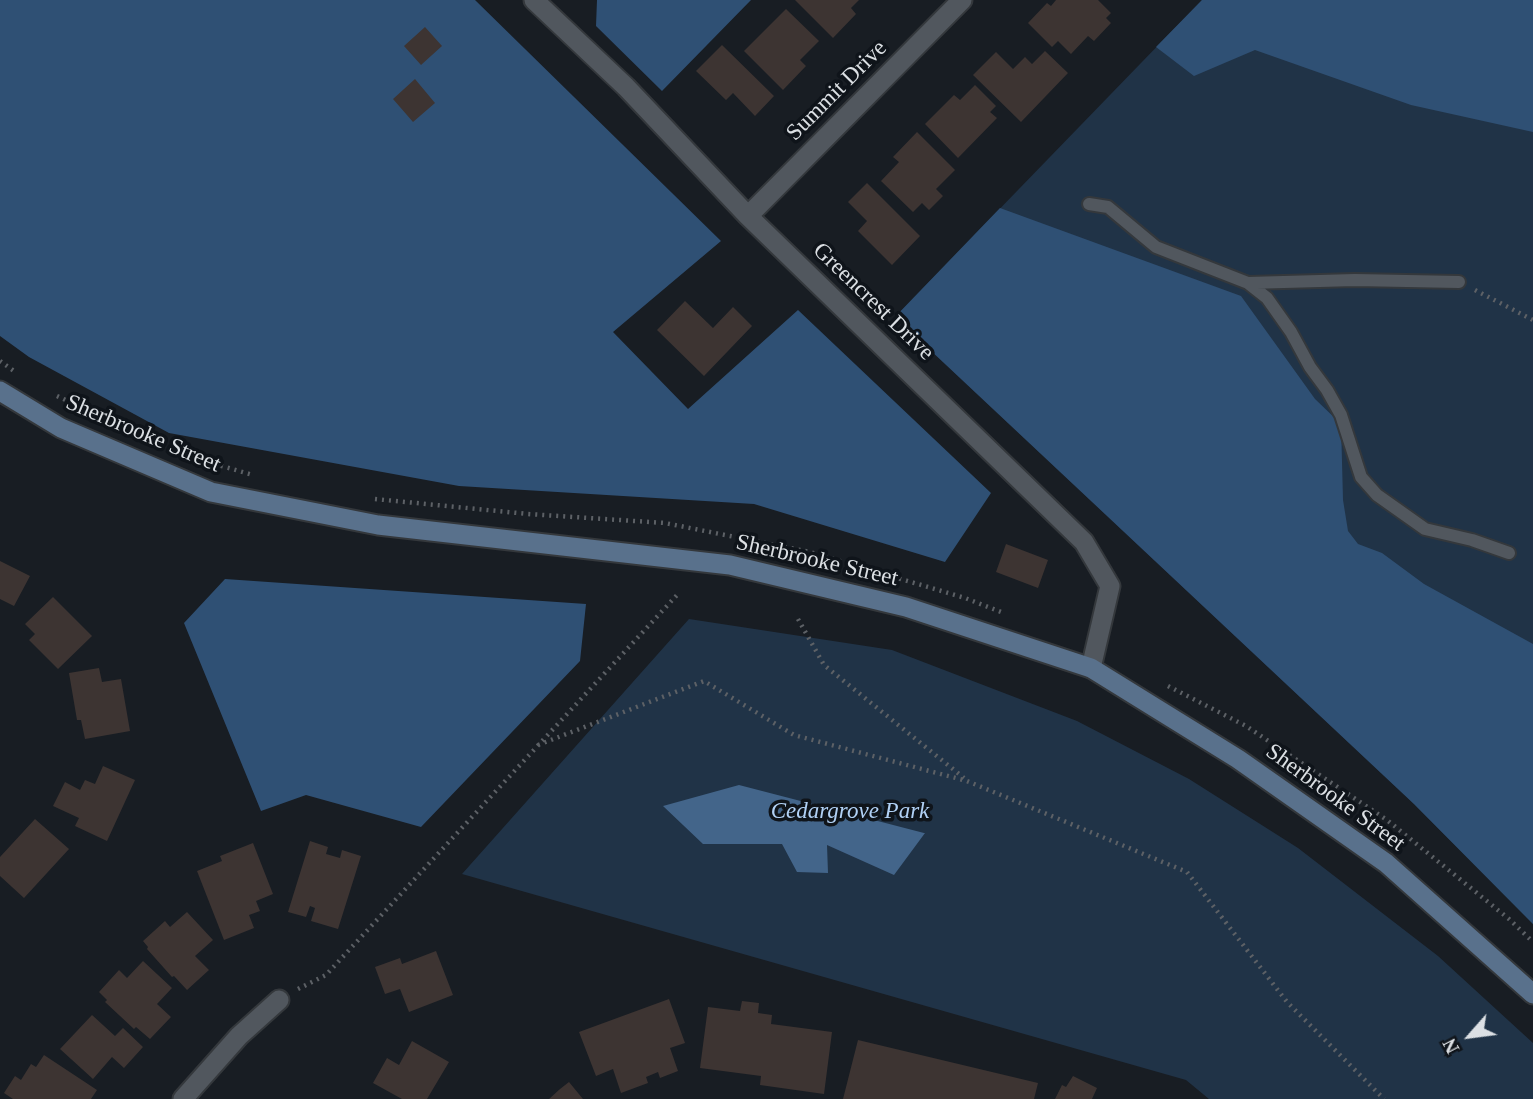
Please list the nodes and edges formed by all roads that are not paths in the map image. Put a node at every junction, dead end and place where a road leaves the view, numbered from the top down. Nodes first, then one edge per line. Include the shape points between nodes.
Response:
1 (534, 0) edge
2 (962, 0) edge
3 (1089, 204) dead end
4 (748, 216) junction
5 (1459, 282) road end
6 (1248, 283) junction
7 (0, 391) edge
8 (1509, 553) dead end
9 (1091, 668) junction
10 (1533, 993) edge
11 (279, 1000) road end
12 (183, 1099) edge

1 - 4 street, Greencrest Drive via 626,87
2 - 4 street, Summit Drive
3 - 6 lane via 1108,206 1156,247
4 - 9 street, Greencrest Drive via 1084,542 1110,586
5 - 6 lane
6 - 8 lane via 1267,298 1327,390 1341,415 1361,477 1377,495 1424,528
7 - 9 main road, Sherbrooke Street via 61,428 211,492 379,525 730,565 906,607
9 - 10 main road, Sherbrooke Street via 1238,759 1386,863
11 - 12 street

